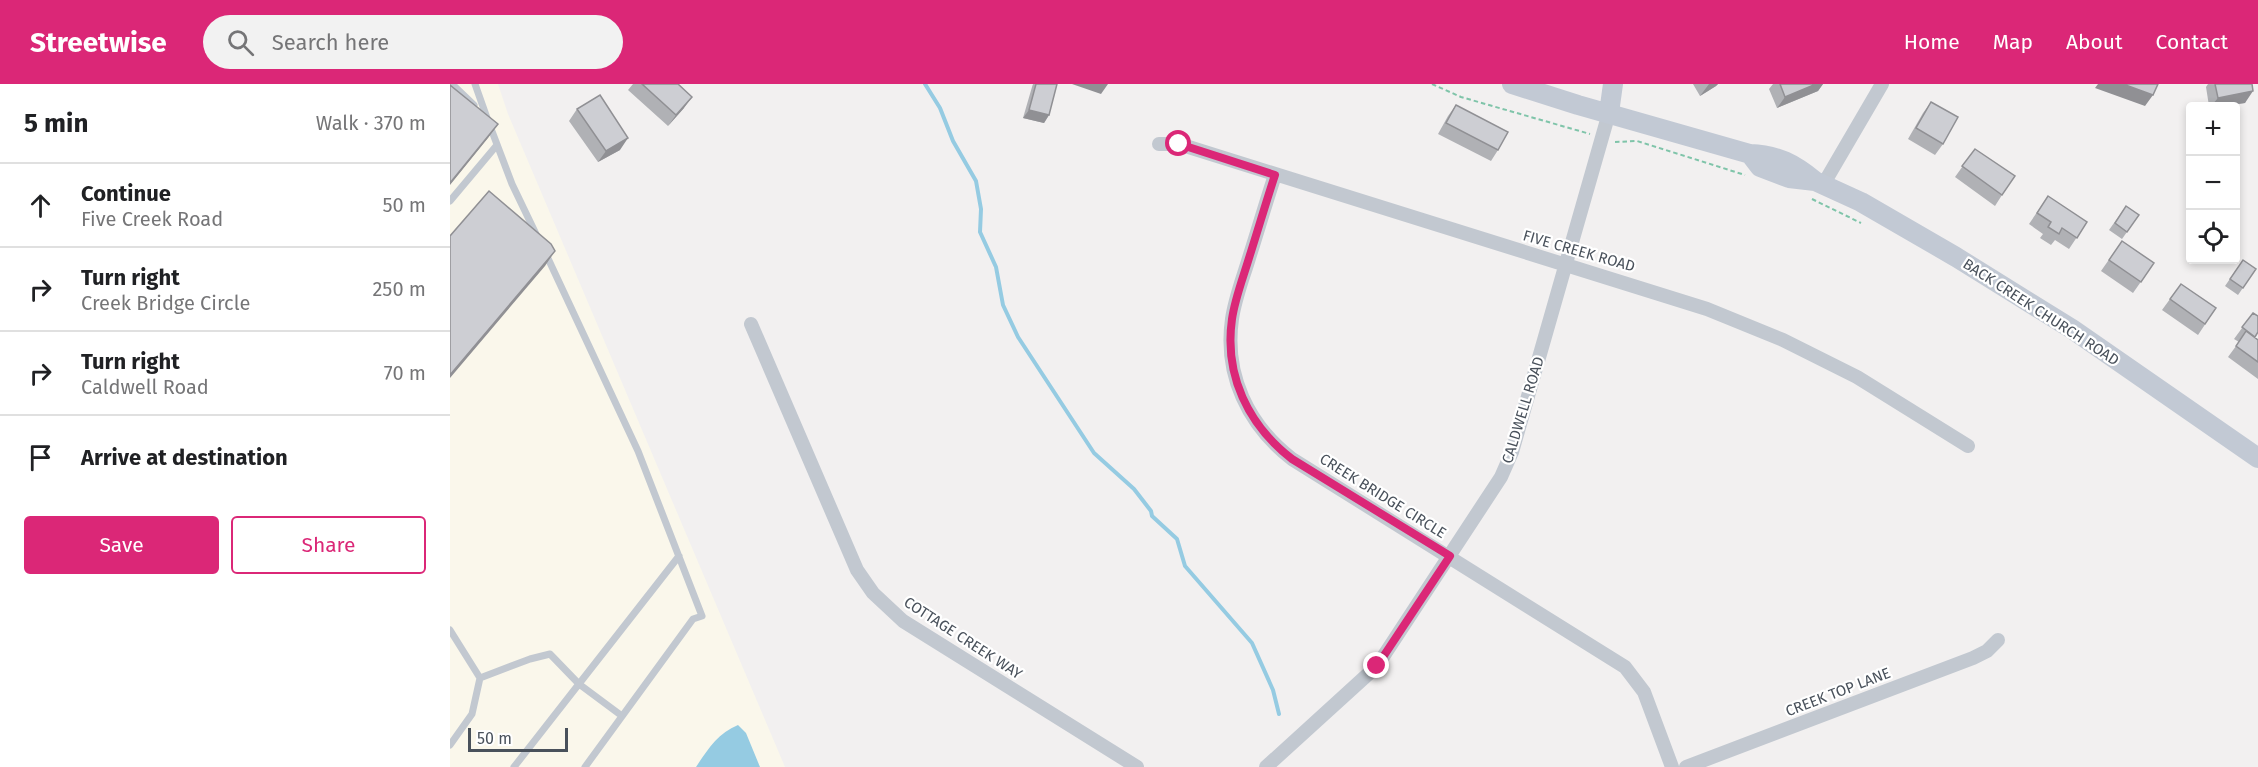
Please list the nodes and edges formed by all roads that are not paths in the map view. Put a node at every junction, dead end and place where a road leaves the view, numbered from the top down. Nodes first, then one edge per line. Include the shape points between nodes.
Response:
1 (452, 84) edge
2 (476, 84) edge
3 (1512, 84) edge
4 (1613, 84) edge
5 (1882, 84) edge
6 (1609, 113) junction
7 (487, 118) junction
8 (1160, 144) dead end
9 (497, 145) junction
10 (1275, 175) junction
11 (1816, 188) junction
12 (450, 201) edge
13 (537, 237) edge
14 (543, 248) edge
15 (1565, 266) junction
16 (751, 324) dead end
17 (1968, 446) dead end
18 (2258, 458) edge
19 (679, 556) junction
20 (1450, 556) junction
21 (450, 630) edge
22 (1998, 640) dead end
23 (480, 678) junction
24 (579, 684) junction
25 (622, 717) junction
26 (450, 745) edge
27 (514, 767) edge
28 (585, 767) edge
29 (1137, 767) edge
30 (1266, 767) edge
31 (1672, 767) edge
32 (1686, 767) edge

1 - 7 lane
2 - 7 lane
3 - 6 street, BACK CREEK CHURCH ROAD
4 - 6 street, CALDWELL ROAD
5 - 11 street
6 - 11 street, BACK CREEK CHURCH ROAD via 1750,154 1760,167
6 - 15 street, CALDWELL ROAD
7 - 9 lane
8 - 10 street, FIVE CREEK ROAD via 1179,144
9 - 12 lane
9 - 13 lane
10 - 15 street, FIVE CREEK ROAD
10 - 20 street, CREEK BRIDGE CIRCLE via 1232,317 1231,361 1244,404 1270,440 1292,459
11 - 18 street, BACK CREEK CHURCH ROAD via 1870,207 2072,329
14 - 19 lane via 638,451
15 - 17 street, FIVE CREEK ROAD via 1667,295 1783,340 1875,387
15 - 20 street, CALDWELL ROAD via 1512,452 1501,477
16 - 29 street, COTTAGE CREEK WAY via 857,570 873,593 903,621
19 - 24 lane
19 - 25 lane via 702,616 693,619
20 - 30 street, CALDWELL ROAD via 1377,666
20 - 31 street, CREEK BRIDGE CIRCLE via 1625,667 1644,692
21 - 23 lane
22 - 32 street, CREEK TOP LANE via 1973,658
23 - 24 lane via 550,654
23 - 26 lane via 472,714
24 - 25 lane
24 - 27 lane
25 - 28 lane

